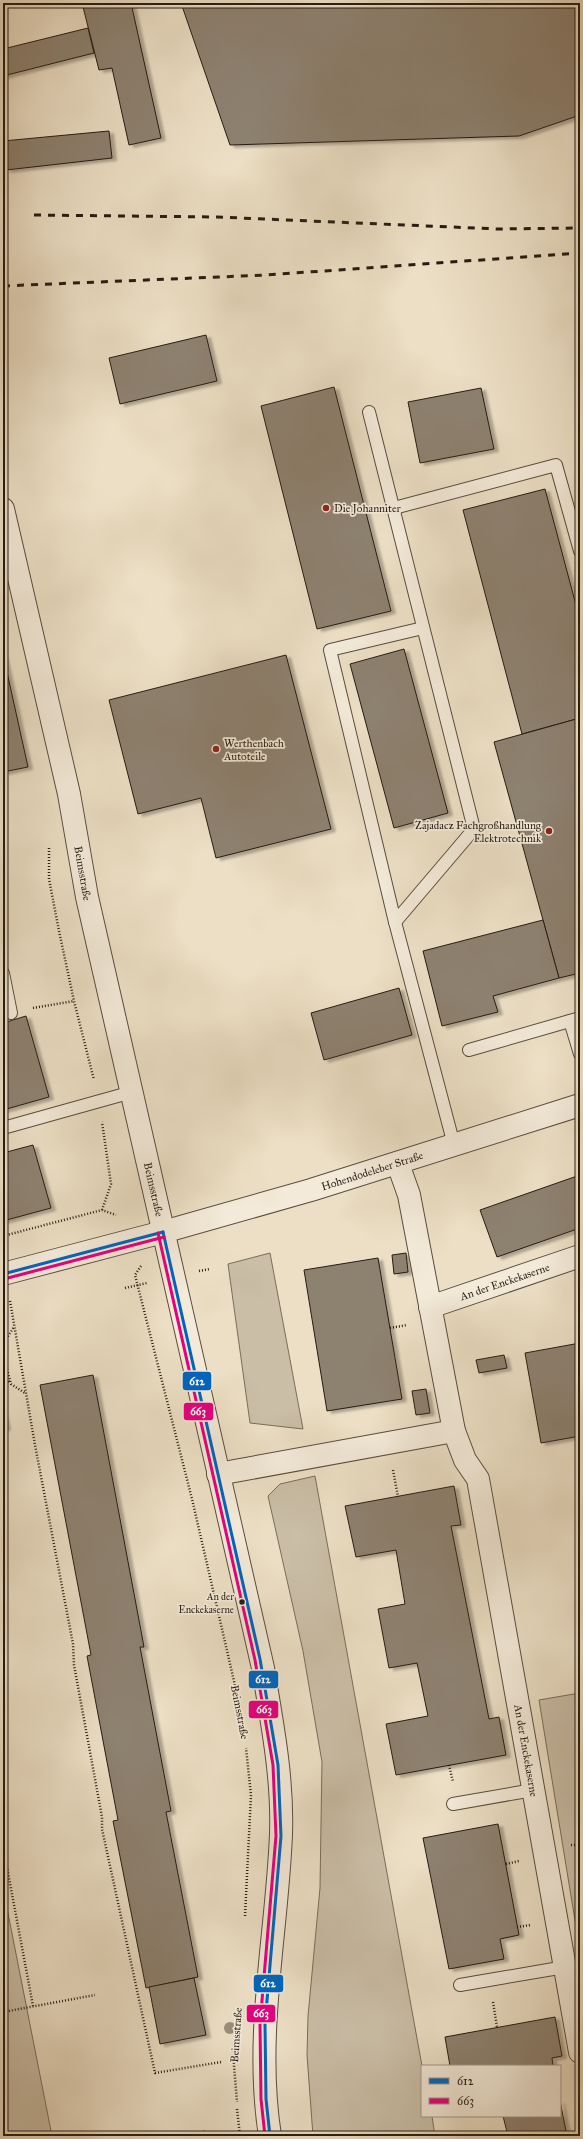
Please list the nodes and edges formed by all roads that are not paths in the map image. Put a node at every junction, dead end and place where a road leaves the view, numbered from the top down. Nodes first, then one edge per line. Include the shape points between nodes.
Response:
1 (369, 412) dead end
2 (394, 508) junction
3 (3, 509) edge
4 (580, 552) edge
5 (424, 628) junction
6 (395, 922) junction
7 (3, 973) edge
8 (11, 1012) road end
9 (575, 1019) edge
10 (469, 1050) dead end
11 (580, 1054) edge
12 (132, 1092) junction
13 (580, 1104) edge
14 (3, 1128) edge
15 (454, 1145) junction
16 (398, 1164) junction
17 (163, 1232) junction
18 (580, 1256) edge
19 (3, 1274) edge
20 (430, 1307) junction
21 (454, 1431) junction
22 (218, 1474) junction
23 (533, 1790) junction
24 (453, 1804) dead end
25 (565, 1967) junction
26 (460, 1985) dead end
27 (580, 2052) edge
28 (270, 2136) edge

1 - 2 lane
2 - 4 lane via 556,465
2 - 5 lane
3 - 12 street, Beimsstraße via 69,794 87,897
5 - 6 lane via 474,829
5 - 6 lane via 330,650
6 - 15 lane
7 - 8 lane
9 - 10 lane
9 - 11 lane
12 - 14 lane
12 - 17 street, Beimsstraße
13 - 15 street, Hohendodeleber Straße
15 - 16 street, Hohendodeleber Straße
16 - 17 street, Hohendodeleber Straße
16 - 20 street, An der Enckekaserne via 409,1195
17 - 19 street, Hohendodeleber Straße
17 - 22 street, Beimsstraße
18 - 20 street, An der Enckekaserne
20 - 21 street, An der Enckekaserne
21 - 22 street
21 - 23 street, An der Enckekaserne via 465,1460 478,1479
22 - 28 street, Beimsstraße via 263,1668 278,1765 281,1836 266,2012 264,2073
23 - 24 lane
23 - 25 street, An der Enckekaserne
25 - 26 lane
25 - 27 street, An der Enckekaserne

